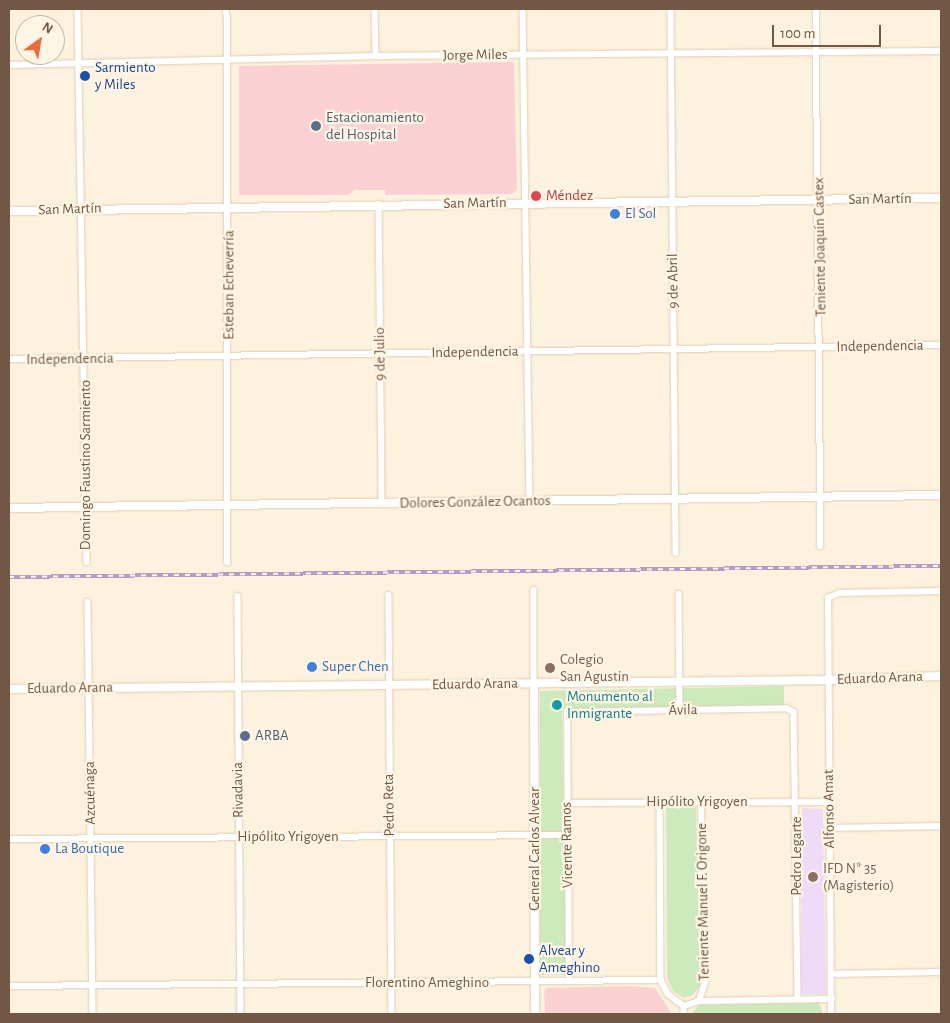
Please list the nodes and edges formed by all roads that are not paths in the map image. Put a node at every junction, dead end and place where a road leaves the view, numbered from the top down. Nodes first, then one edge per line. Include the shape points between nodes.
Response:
1 (78, 9) edge
2 (227, 9) edge
3 (376, 9) edge
4 (523, 9) edge
5 (671, 9) edge
6 (816, 9) edge
7 (941, 52) edge
8 (817, 53) junction
9 (672, 54) junction
10 (524, 55) junction
11 (376, 56) junction
12 (227, 58) junction
13 (78, 63) junction
14 (9, 65) edge
15 (941, 198) edge
16 (819, 199) junction
17 (671, 202) junction
18 (526, 203) junction
19 (379, 204) junction
20 (229, 206) junction
21 (80, 209) junction
22 (9, 211) edge
23 (941, 345) edge
24 (820, 346) junction
25 (674, 349) junction
26 (527, 350) junction
27 (380, 354) junction
28 (230, 356) junction
29 (9, 359) edge
30 (85, 359) junction
31 (941, 495) edge
32 (821, 497) junction
33 (676, 498) junction
34 (530, 502) junction
35 (382, 503) junction
36 (86, 506) junction
37 (229, 507) junction
38 (9, 508) edge
39 (821, 546) dead end
40 (676, 553) dead end
41 (86, 562) dead end
42 (228, 562) dead end
43 (534, 590) dead end
44 (941, 591) edge
45 (680, 594) dead end
46 (238, 596) dead end
47 (389, 596) dead end
48 (88, 602) dead end
49 (941, 676) edge
50 (827, 680) junction
51 (679, 681) junction
52 (534, 683) junction
53 (388, 685) junction
54 (237, 686) junction
55 (89, 688) junction
56 (9, 689) edge
57 (680, 710) junction
58 (570, 712) joint
59 (794, 712) joint
60 (701, 802) junction
61 (796, 802) junction
62 (829, 802) junction
63 (566, 803) junction
64 (660, 803) junction
65 (941, 826) edge
66 (829, 828) junction
67 (535, 835) junction
68 (567, 835) junction
69 (390, 836) junction
70 (239, 837) junction
71 (9, 839) edge
72 (91, 839) junction
73 (941, 972) edge
74 (831, 974) junction
75 (661, 980) junction
76 (569, 981) junction
77 (392, 983) junction
78 (534, 983) junction
79 (241, 984) junction
80 (93, 985) junction
81 (9, 986) edge
82 (798, 999) junction
83 (832, 999) junction
84 (699, 1001) junction
85 (684, 1006) junction
86 (93, 1014) edge
87 (241, 1014) edge
88 (392, 1014) edge
89 (535, 1014) edge
90 (684, 1014) edge
91 (832, 1014) edge

1 - 13 street, Domingo Faustino Sarmiento
2 - 12 street, Esteban Echeverría
3 - 11 street
4 - 10 street
5 - 9 street, 9 de Abril
6 - 8 street, Teniente Joaquín Castex
7 - 8 street, Jorge Miles
8 - 9 street, Jorge Miles
8 - 16 street, Teniente Joaquín Castex
9 - 10 street, Jorge Miles
9 - 17 street, 9 de Abril
10 - 11 street, Jorge Miles
10 - 18 street
11 - 12 street, Jorge Miles
12 - 13 street, Jorge Miles
12 - 20 street, Esteban Echeverría
13 - 14 street, Jorge Miles
13 - 21 street, Domingo Faustino Sarmiento
15 - 16 street, San Martín
16 - 17 street, San Martín
16 - 24 street, Teniente Joaquín Castex
17 - 18 street, San Martín
17 - 25 street, 9 de Abril
18 - 19 street, San Martín
18 - 26 street
19 - 20 street, San Martín
19 - 27 street, 9 de Julio
20 - 21 street, San Martín
20 - 28 street, Esteban Echeverría
21 - 22 street, San Martín
21 - 30 street, Domingo Faustino Sarmiento
23 - 24 street, Independencia
24 - 25 street, Independencia
24 - 32 street, Teniente Joaquín Castex
25 - 26 street, Independencia
25 - 33 street, 9 de Abril
26 - 27 street, Independencia
26 - 34 street
27 - 28 street, Independencia
27 - 35 street, 9 de Julio
28 - 30 street, Independencia
28 - 37 street, Esteban Echeverría
29 - 30 street, Independencia
30 - 36 street, Domingo Faustino Sarmiento
31 - 32 street, Dolores González Ocantos
32 - 33 street, Dolores González Ocantos
32 - 39 street, Teniente Joaquín Castex
33 - 34 street, Dolores González Ocantos
33 - 40 street, 9 de Abril
34 - 35 street, Dolores González Ocantos
35 - 37 street, Dolores González Ocantos
36 - 37 street, Dolores González Ocantos
36 - 38 street, Dolores González Ocantos
36 - 41 street, Domingo Faustino Sarmiento
37 - 42 street, Esteban Echeverría
43 - 52 street
44 - 50 street, Alfonso Amat via 838,593 828,598
45 - 51 street
46 - 54 street, Rivadavia
47 - 53 street, Pedro Reta
48 - 55 street, Azcuénaga
49 - 50 street, Eduardo Arana
50 - 51 street, Eduardo Arana
50 - 62 street, Alfonso Amat
51 - 52 street, Eduardo Arana
51 - 57 street
52 - 53 street, Eduardo Arana
52 - 67 street, General Carlos Alvear
53 - 54 street, Eduardo Arana
53 - 69 street, Pedro Reta
54 - 55 street, Eduardo Arana
54 - 70 street, Rivadavia
55 - 56 street, Eduardo Arana
55 - 72 street, Azcuénaga
57 - 58 street, Ávila
57 - 59 street, Ávila via 786,708
58 - 63 street, Vicente Ramos via 566,714
59 - 61 street, Pedro Legarte
60 - 61 street, Hipólito Yrigoyen
60 - 64 street, Hipólito Yrigoyen
60 - 84 street, Teniente Manuel F. Origone via 705,982
61 - 62 street, Hipólito Yrigoyen
61 - 82 street, Pedro Legarte
62 - 66 street, Alfonso Amat
63 - 64 street, Hipólito Yrigoyen
63 - 68 street, Vicente Ramos
64 - 75 street
65 - 66 street
66 - 74 street, Alfonso Amat
67 - 68 street, Hipólito Yrigoyen
67 - 69 street, Hipólito Yrigoyen
67 - 78 street, General Carlos Alvear
68 - 76 street, Vicente Ramos
69 - 70 street, Hipólito Yrigoyen
69 - 77 street, Pedro Reta
70 - 72 street, Hipólito Yrigoyen
70 - 79 street, Rivadavia
71 - 72 street, Hipólito Yrigoyen
72 - 80 street, Azcuénaga
73 - 74 street
74 - 83 street, Alfonso Amat
75 - 76 street, Florentino Ameghino
75 - 85 street via 668,994
76 - 78 street, Florentino Ameghino
77 - 78 street, Florentino Ameghino
77 - 79 street, Florentino Ameghino
77 - 88 street, Pedro Reta
78 - 89 street, General Carlos Alvear
79 - 80 street, Florentino Ameghino
79 - 87 street, Rivadavia
80 - 81 street, Florentino Ameghino
80 - 86 street, Azcuénaga
82 - 83 street
82 - 84 street
83 - 91 street, Alfonso Amat
84 - 85 street
85 - 90 street

